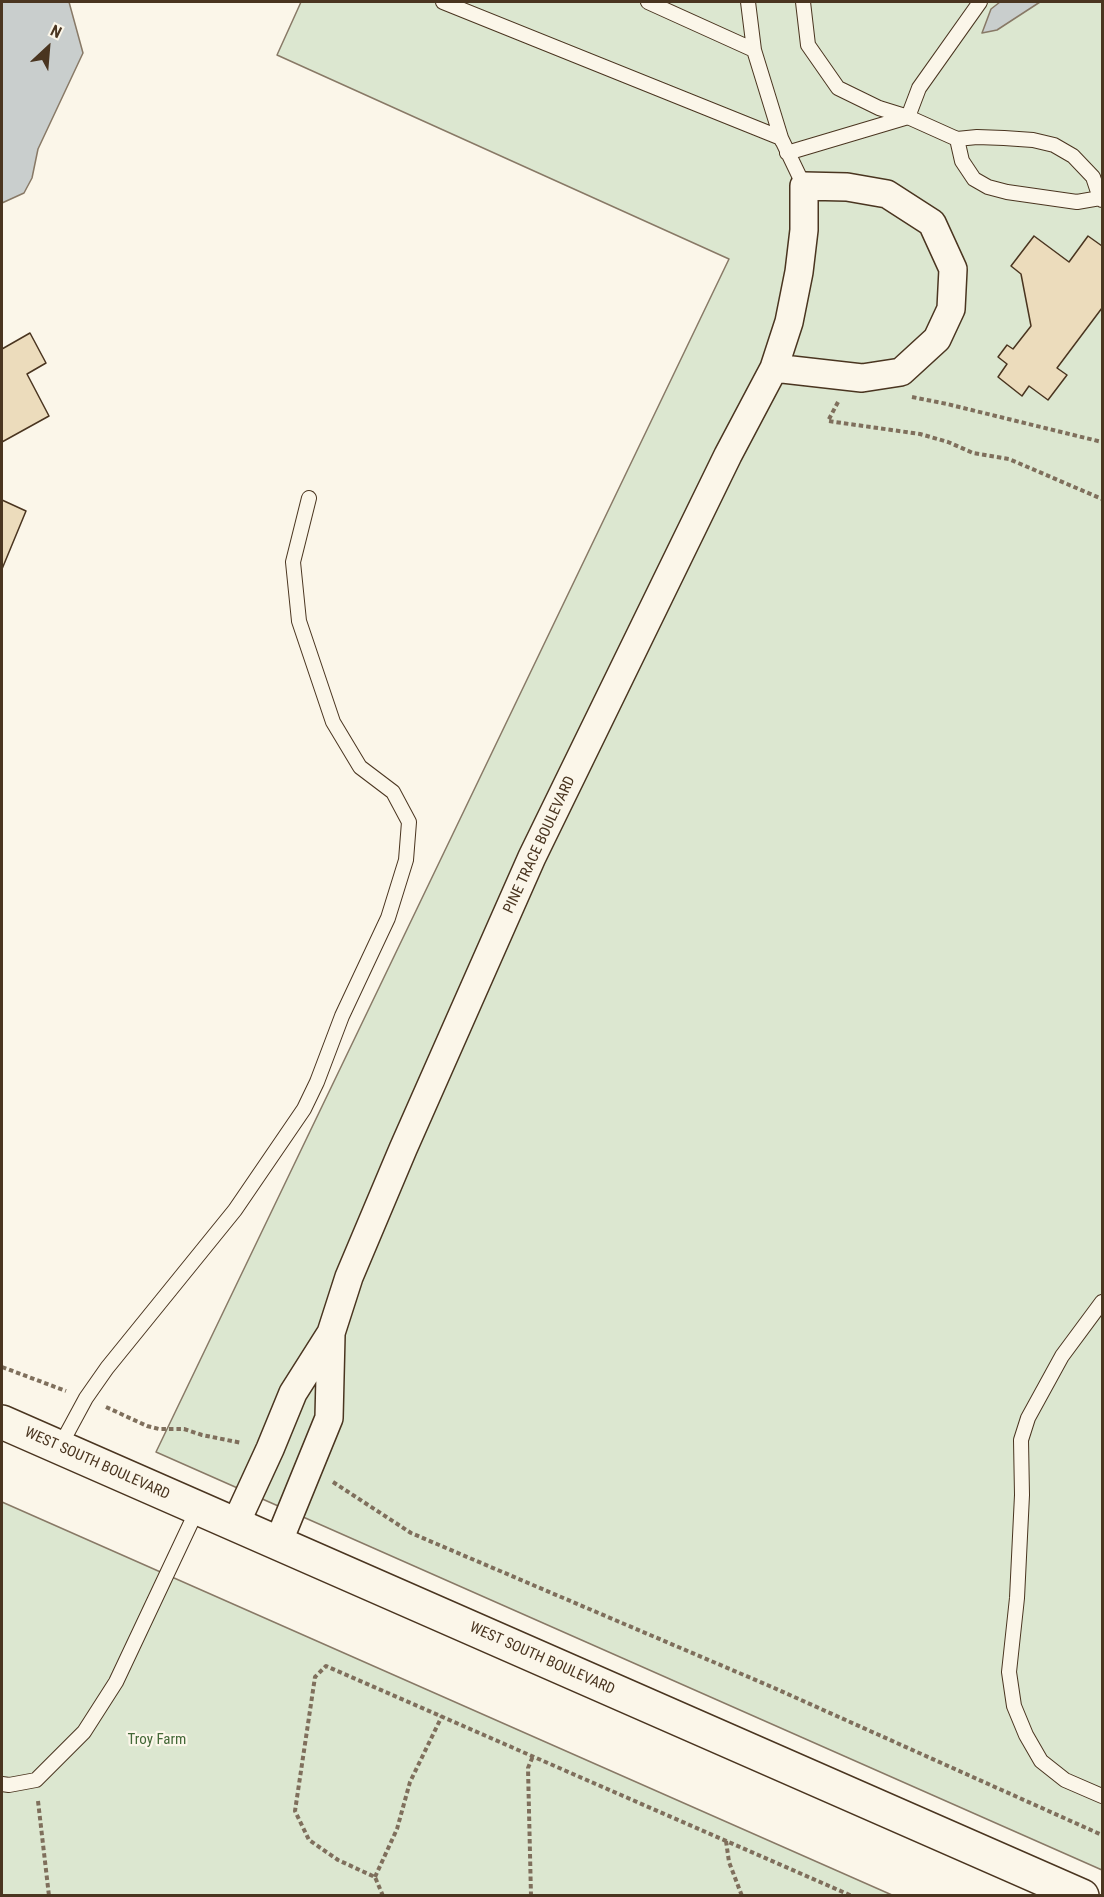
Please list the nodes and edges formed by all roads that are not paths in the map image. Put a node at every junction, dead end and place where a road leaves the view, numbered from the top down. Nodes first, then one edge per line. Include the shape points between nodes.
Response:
1 (444, 2) edge
2 (648, 2) edge
3 (748, 2) edge
4 (803, 2) edge
5 (980, 2) edge
6 (754, 50) junction
7 (908, 117) junction
8 (957, 139) junction
9 (785, 147) junction
10 (804, 186) junction
11 (1101, 199) edge
12 (774, 368) junction
13 (309, 498) dead end
14 (1102, 1302) edge
15 (330, 1334) junction
16 (2, 1422) edge
17 (59, 1448) junction
18 (198, 1508) junction
19 (235, 1524) junction
20 (278, 1543) junction
21 (2, 1784) edge
22 (1102, 1796) edge
23 (1082, 1896) edge

1 - 9 lane via 781,138
2 - 6 lane
3 - 6 lane
4 - 7 lane via 808,45 838,88
5 - 7 lane via 919,88
6 - 9 lane
7 - 8 lane
7 - 9 lane
8 - 11 lane via 1004,138 1054,145 1073,156 1093,177
8 - 11 lane via 962,161 974,179 988,187 1077,202
9 - 10 lane
10 - 12 street, PINE TRACE BOULEVARD via 799,272
10 - 12 street via 847,187 887,194 932,223 952,269 951,309 936,339 902,372 862,378
12 - 15 street, PINE TRACE BOULEVARD via 532,857 403,1149 349,1277
13 - 17 lane via 293,562 299,621 333,722 360,766 393,792 408,822 406,860 388,918 304,1109 235,1210 107,1368
14 - 22 lane via 1062,1356 1028,1418 1021,1440 1017,1598 1009,1672 1014,1706 1041,1761 1065,1780
15 - 19 street, PINE TRACE BOULEVARD via 293,1393
15 - 20 street, PINE TRACE BOULEVARD via 329,1418
16 - 17 main road, WEST SOUTH BOULEVARD
17 - 18 main road, WEST SOUTH BOULEVARD
18 - 19 main road, WEST SOUTH BOULEVARD
18 - 21 lane via 116,1682 84,1732 36,1780
19 - 20 main road, WEST SOUTH BOULEVARD
20 - 23 main road, WEST SOUTH BOULEVARD

